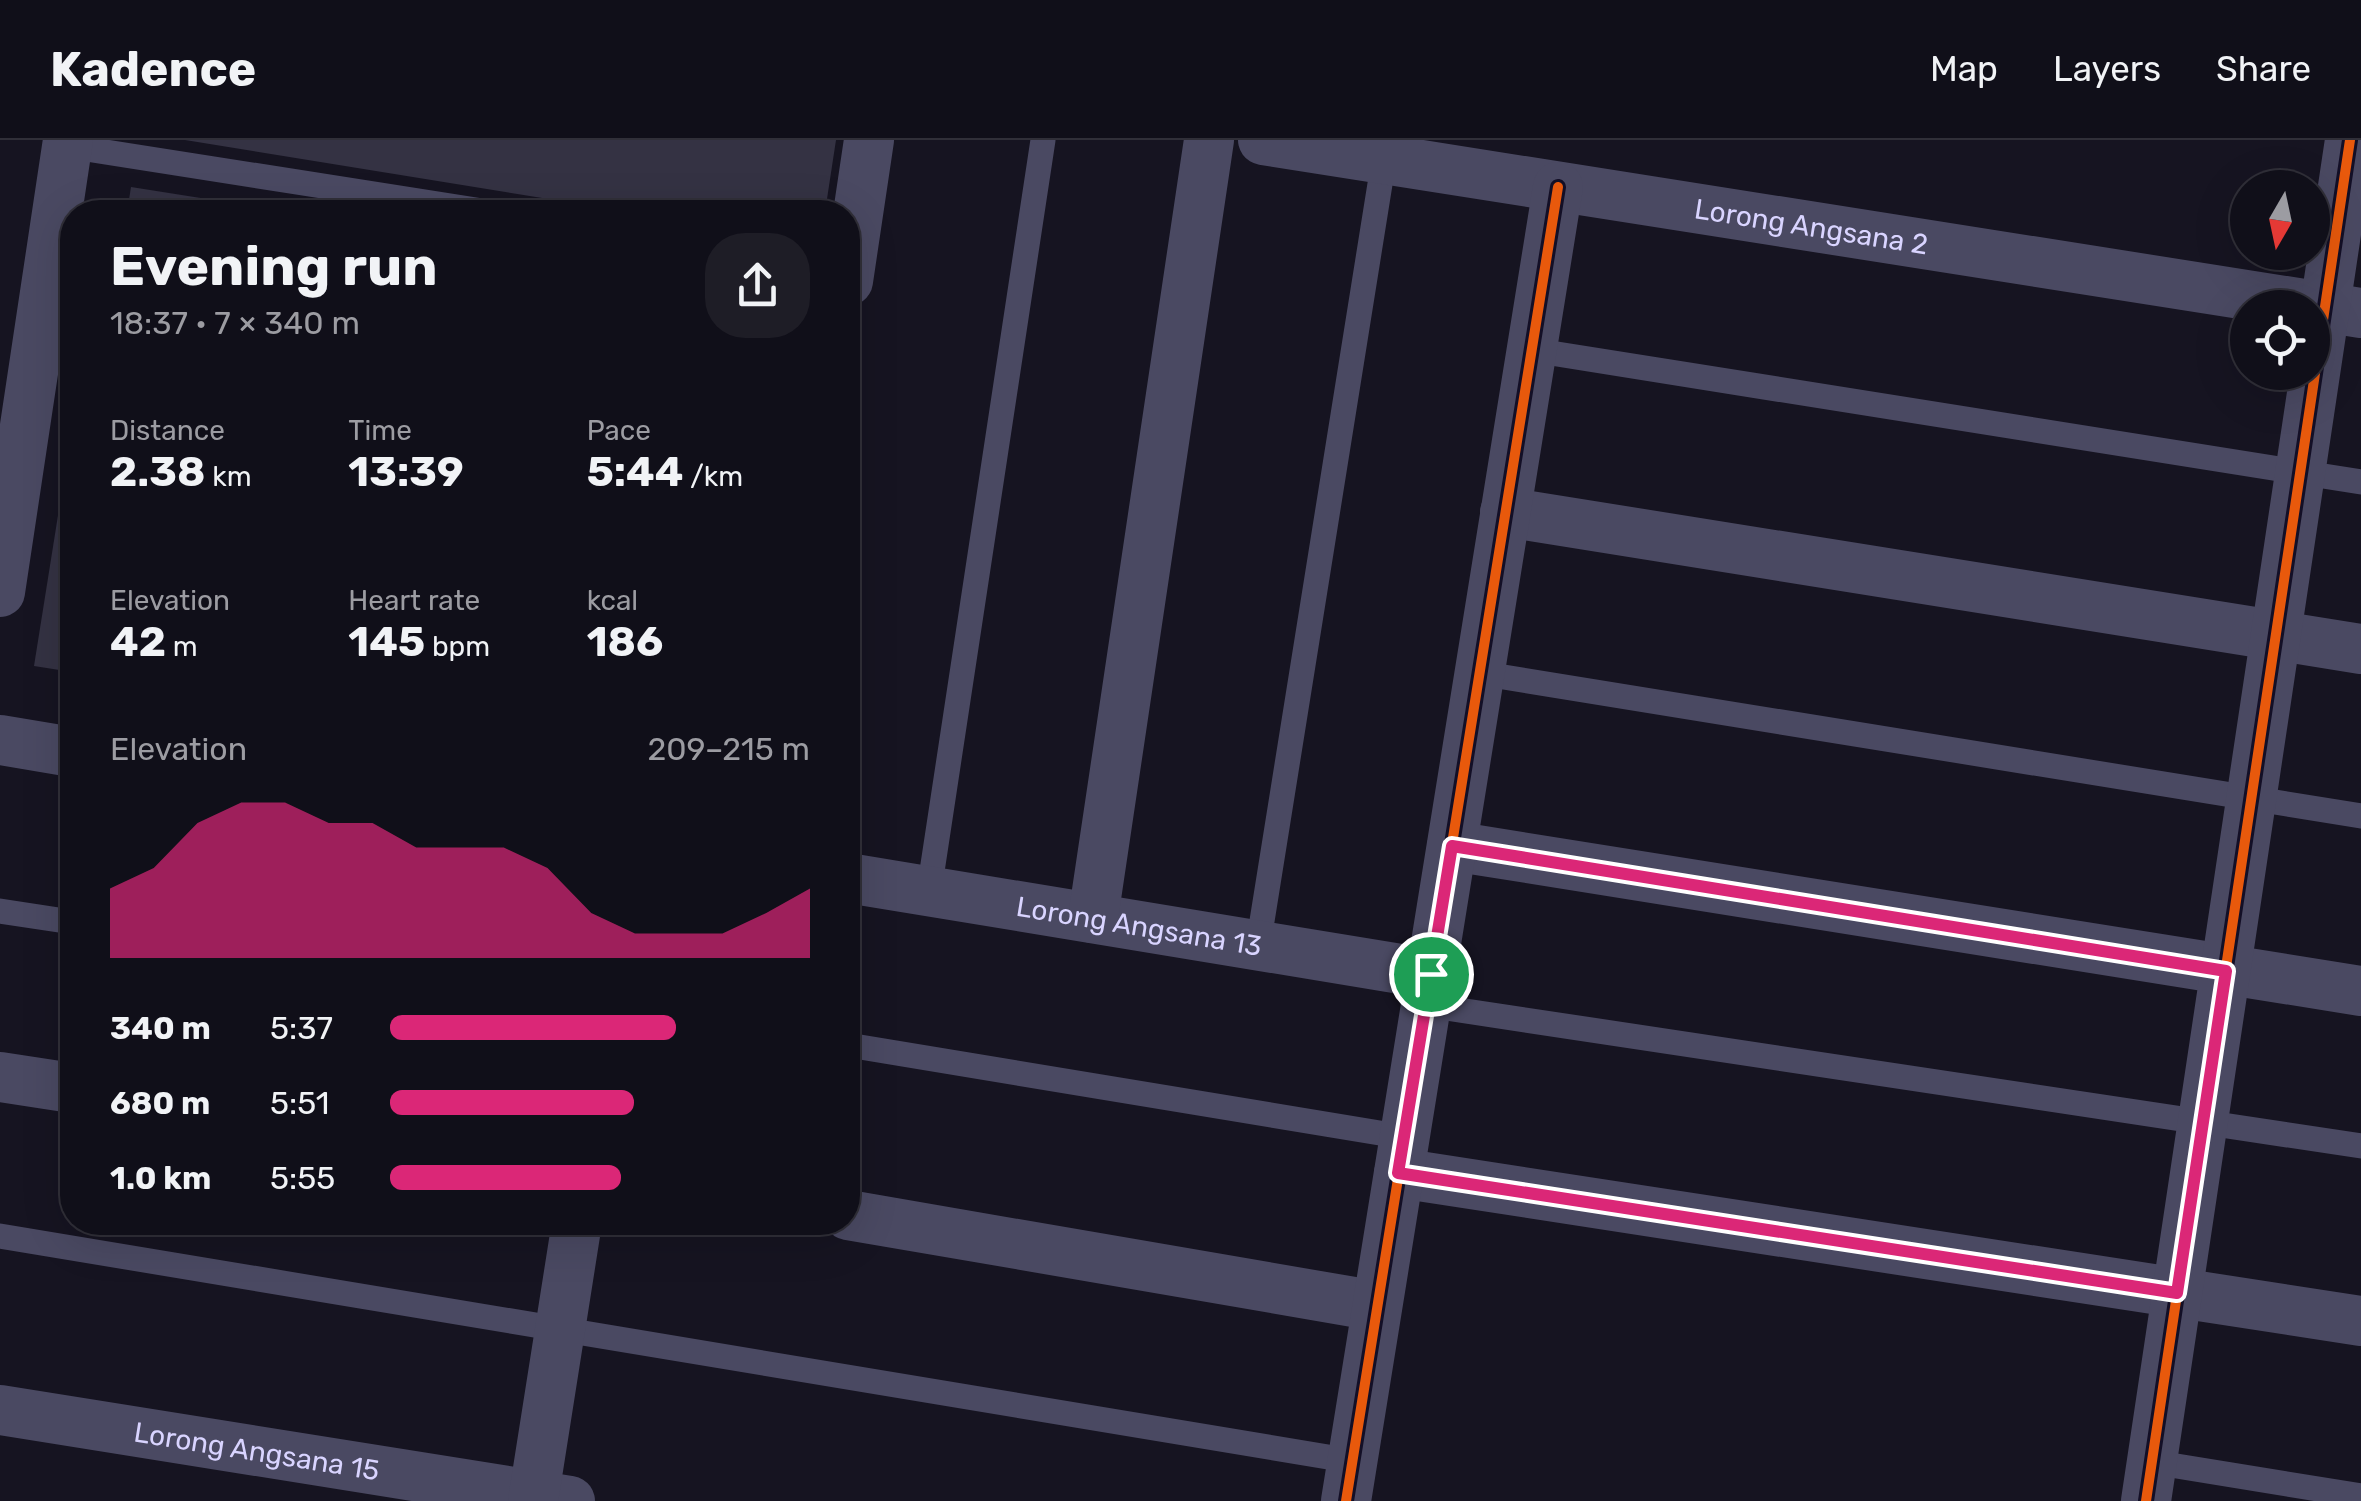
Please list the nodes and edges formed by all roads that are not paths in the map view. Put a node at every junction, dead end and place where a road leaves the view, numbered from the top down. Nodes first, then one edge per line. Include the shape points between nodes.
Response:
1 (869, 140) edge
2 (1044, 140) edge
3 (1209, 140) edge
4 (1263, 140) edge
5 (2350, 140) edge
6 (2361, 142) edge
7 (67, 143) edge
8 (1384, 159) junction
9 (1558, 187) junction
10 (64, 200) edge
11 (416, 200) edge
12 (859, 200) edge
13 (60, 260) edge
14 (2344, 310) edge
15 (1532, 350) junction
16 (54, 360) edge
17 (2302, 472) junction
18 (2361, 482) edge
19 (1506, 512) junction
20 (0, 592) edge
21 (2277, 636) junction
22 (2361, 649) edge
23 (1479, 673) junction
24 (0, 740) edge
25 (60, 750) edge
26 (2253, 798) junction
27 (2361, 816) edge
28 (1452, 846) junction
29 (860, 880) edge
30 (928, 891) junction
31 (0, 911) edge
32 (1093, 918) junction
33 (60, 920) edge
34 (1258, 946) junction
35 (2226, 971) junction
36 (1428, 989) junction
37 (2361, 991) edge
38 (860, 1047) edge
39 (0, 1077) edge
40 (60, 1086) edge
41 (2204, 1121) junction
42 (2361, 1146) edge
43 (1401, 1155) junction
44 (860, 1217) edge
45 (575, 1235) edge
46 (0, 1236) edge
47 (2177, 1293) junction
48 (1378, 1306) junction
49 (2361, 1321) edge
50 (560, 1328) junction
51 (0, 1410) edge
52 (1349, 1481) edge
53 (2149, 1482) edge
54 (2361, 1496) edge
55 (546, 1499) edge

1 - 12 street
2 - 30 lane
3 - 32 street
4 - 8 street, Lorong Angsana 2
5 - 6 street
5 - 14 street
7 - 10 street
7 - 11 lane
8 - 9 street, Lorong Angsana 2
8 - 34 lane
9 - 14 street, Lorong Angsana 2
9 - 15 street
13 - 16 street
14 - 17 street
15 - 17 lane
15 - 19 street
16 - 20 street
17 - 18 lane
17 - 21 street
19 - 21 street
19 - 23 street
21 - 22 street
21 - 26 street
23 - 26 lane
23 - 28 street
24 - 25 street
26 - 27 lane
26 - 35 street
28 - 35 street
28 - 36 street
29 - 30 street, Lorong Angsana 13
30 - 32 street, Lorong Angsana 13
31 - 33 lane
32 - 34 street, Lorong Angsana 13
34 - 36 street, Lorong Angsana 13
35 - 37 street
35 - 41 street
36 - 41 lane
36 - 43 street
38 - 43 lane
39 - 40 street
41 - 42 lane
41 - 47 street
43 - 47 street
43 - 48 street
44 - 48 street
45 - 50 street
46 - 50 lane
47 - 49 street
47 - 53 street
48 - 52 street
50 - 52 lane
50 - 55 street
51 - 55 street, Lorong Angsana 15
53 - 54 lane

